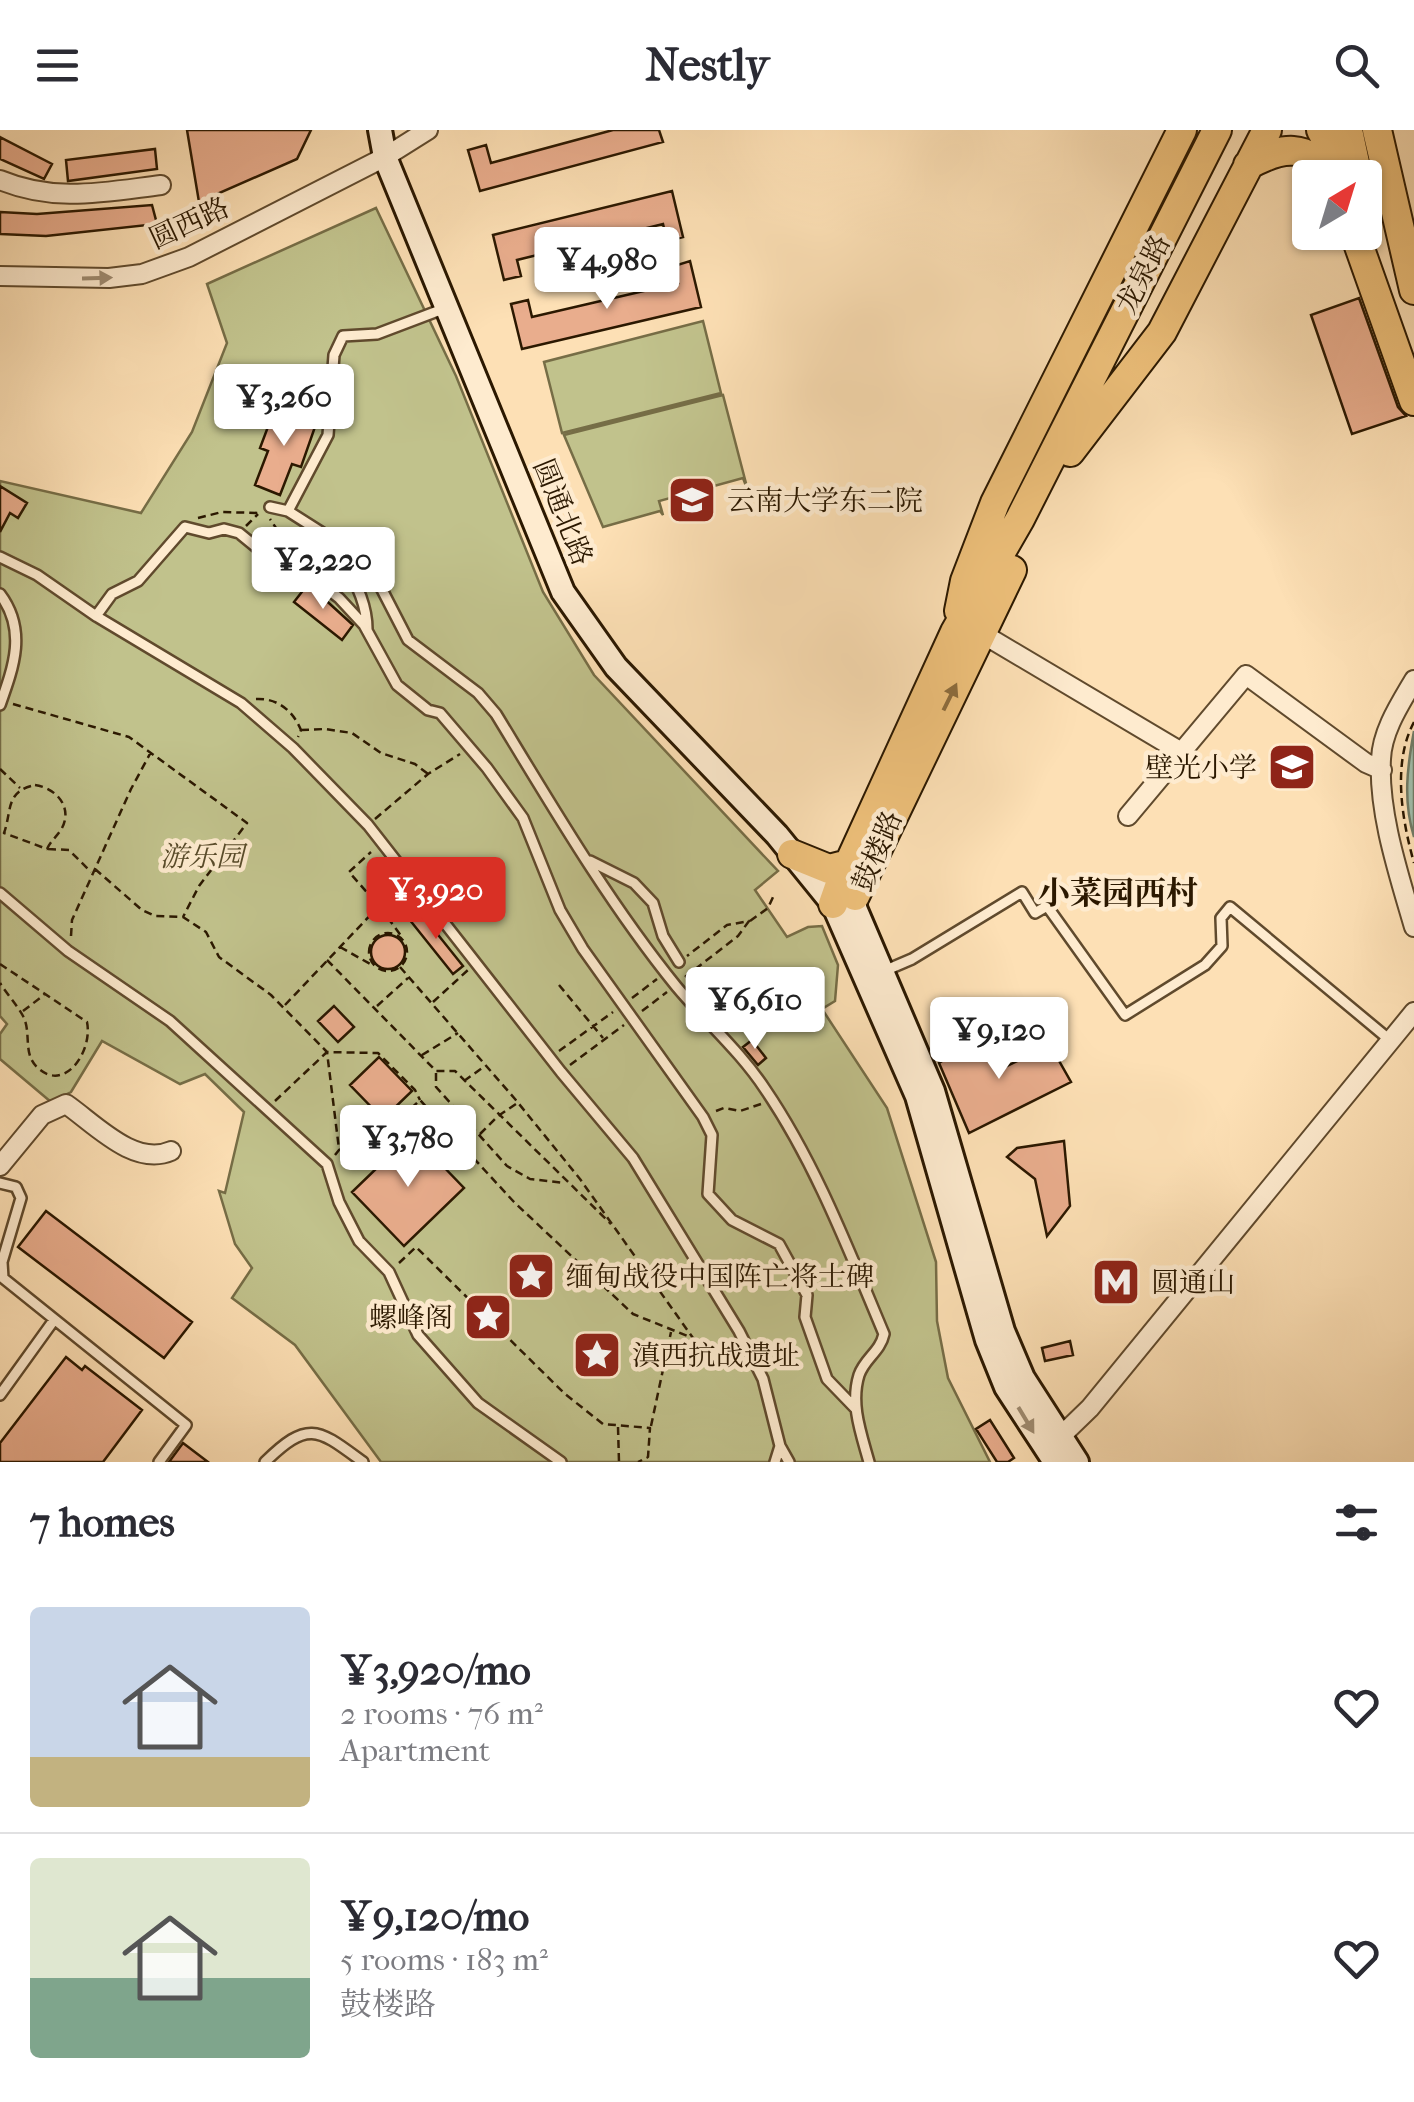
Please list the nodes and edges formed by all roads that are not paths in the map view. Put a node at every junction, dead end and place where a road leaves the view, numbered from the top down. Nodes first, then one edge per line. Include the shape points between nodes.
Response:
1 (380, 130) edge
2 (428, 130) edge
3 (1182, 130) edge
4 (1196, 130) edge
5 (1217, 130) edge
6 (1231, 130) edge
7 (1249, 130) edge
8 (1267, 130) edge
9 (1321, 130) edge
10 (1348, 130) edge
11 (1377, 130) edge
12 (1395, 130) edge
13 (385, 157) junction
14 (1315, 160) edge
15 (1338, 160) edge
16 (1354, 160) edge
17 (1248, 165) junction
18 (0, 180) edge
19 (161, 185) dead end
20 (10, 188) edge
21 (1414, 210) edge
22 (1360, 250) edge
23 (1367, 250) edge
24 (1378, 250) edge
25 (0, 276) edge
26 (1373, 286) junction
27 (1414, 290) edge
28 (448, 306) junction
29 (1414, 353) edge
30 (1116, 366) junction
31 (1414, 401) edge
32 (1070, 419) joint
33 (1070, 452) junction
34 (270, 507) dead end
35 (288, 511) junction
36 (314, 528) junction
37 (0, 557) edge
38 (0, 594) edge
39 (96, 616) junction
40 (368, 632) junction
41 (968, 632) junction
42 (1414, 680) edge
43 (1, 703) edge
44 (1183, 753) junction
45 (1382, 770) junction
46 (1128, 816) dead end
47 (792, 854) joint
48 (588, 861) junction
49 (846, 892) junction
50 (0, 893) edge
51 (1414, 926) edge
52 (679, 962) road end
53 (882, 972) junction
54 (1414, 1012) edge
55 (1391, 1041) junction
56 (171, 1151) dead end
57 (0, 1166) edge
58 (0, 1184) edge
59 (54, 1320) junction
60 (0, 1395) edge
61 (855, 1408) junction
62 (1059, 1438) junction
63 (780, 1446) junction
64 (159, 1462) edge
65 (265, 1462) edge
66 (363, 1462) edge
67 (561, 1462) edge
68 (775, 1462) edge
69 (788, 1462) edge
70 (868, 1462) edge
71 (1055, 1462) edge
72 (1077, 1462) edge

1 - 13 main road, 圆通北路
2 - 13 street, 圆西路
3 - 41 main road via 995,503 965,581
4 - 41 main road via 1172,192 1018,492
5 - 32 main road, 龙泉路
6 - 30 main road, 龙泉路
7 - 30 main road via 1164,297
8 - 17 main road
9 - 15 main road
10 - 16 main road
11 - 27 main road
12 - 21 main road
25 -> 13 street, 圆西路 via 142,274 189,257
13 - 28 main road, 圆通北路
14 - 17 main road via 1285,149
17 - 33 main road via 1162,332
18 - 20 street
19 - 20 street via 65,196
22 - 26 main road
23 - 26 main road
24 - 29 main road
26 - 31 main road
28 - 35 lane via 377,334 343,336 334,355 328,435
28 - 47 main road, 圆通北路 via 563,592 616,668
30 - 33 main road
32 - 41 main road, 鼓楼路
33 - 41 main road, 鼓楼路
34 - 35 lane
35 - 36 lane
36 - 40 lane via 356,586
36 - 48 lane via 365,564 408,640 496,714
37 - 39 lane
38 - 43 lane via 16,624 16,656
39 - 40 lane via 185,527 209,533 224,528 312,575
39 - 63 lane via 240,703 368,825 633,1158 739,1331 763,1380
40 - 61 lane via 398,685 440,713 523,818 560,910 703,1117 712,1136 708,1194 732,1220 779,1244 807,1295 805,1317 827,1379
41 - 44 street
41 - 49 main road, 鼓楼路
49 -> 41 main road, 鼓楼路 via 859,862 876,848
42 - 45 street via 1391,720
44 - 45 street via 1246,674
44 - 46 street
45 - 51 street via 1389,839
47 - 49 main road
48 - 52 lane via 634,883 654,902
48 - 61 lane via 676,985 740,1055 820,1187 884,1334 860,1374
49 - 53 main road, 鼓楼路
49 -> 71 main road, 鼓楼路 via 918,1096 986,1340 1006,1387
50 - 67 lane via 68,951 170,1022 327,1164 359,1241 389,1272 418,1335 478,1403
53 - 55 lane via 1022,892 1035,913 1047,906 1125,1015 1205,965 1222,946 1221,918 1230,907
53 - 62 main road, 鼓楼路 via 932,1090 1004,1331
54 - 55 street
55 - 62 street
56 - 57 street via 158,1157 132,1151 66,1104 42,1114
58 - 59 lane via 16,1187 21,1198 3,1278
59 - 60 lane
59 - 64 lane via 186,1425
61 - 70 lane
62 - 72 main road, 鼓楼路
63 - 68 lane
63 - 69 lane
65 - 66 lane via 304,1432 326,1435

